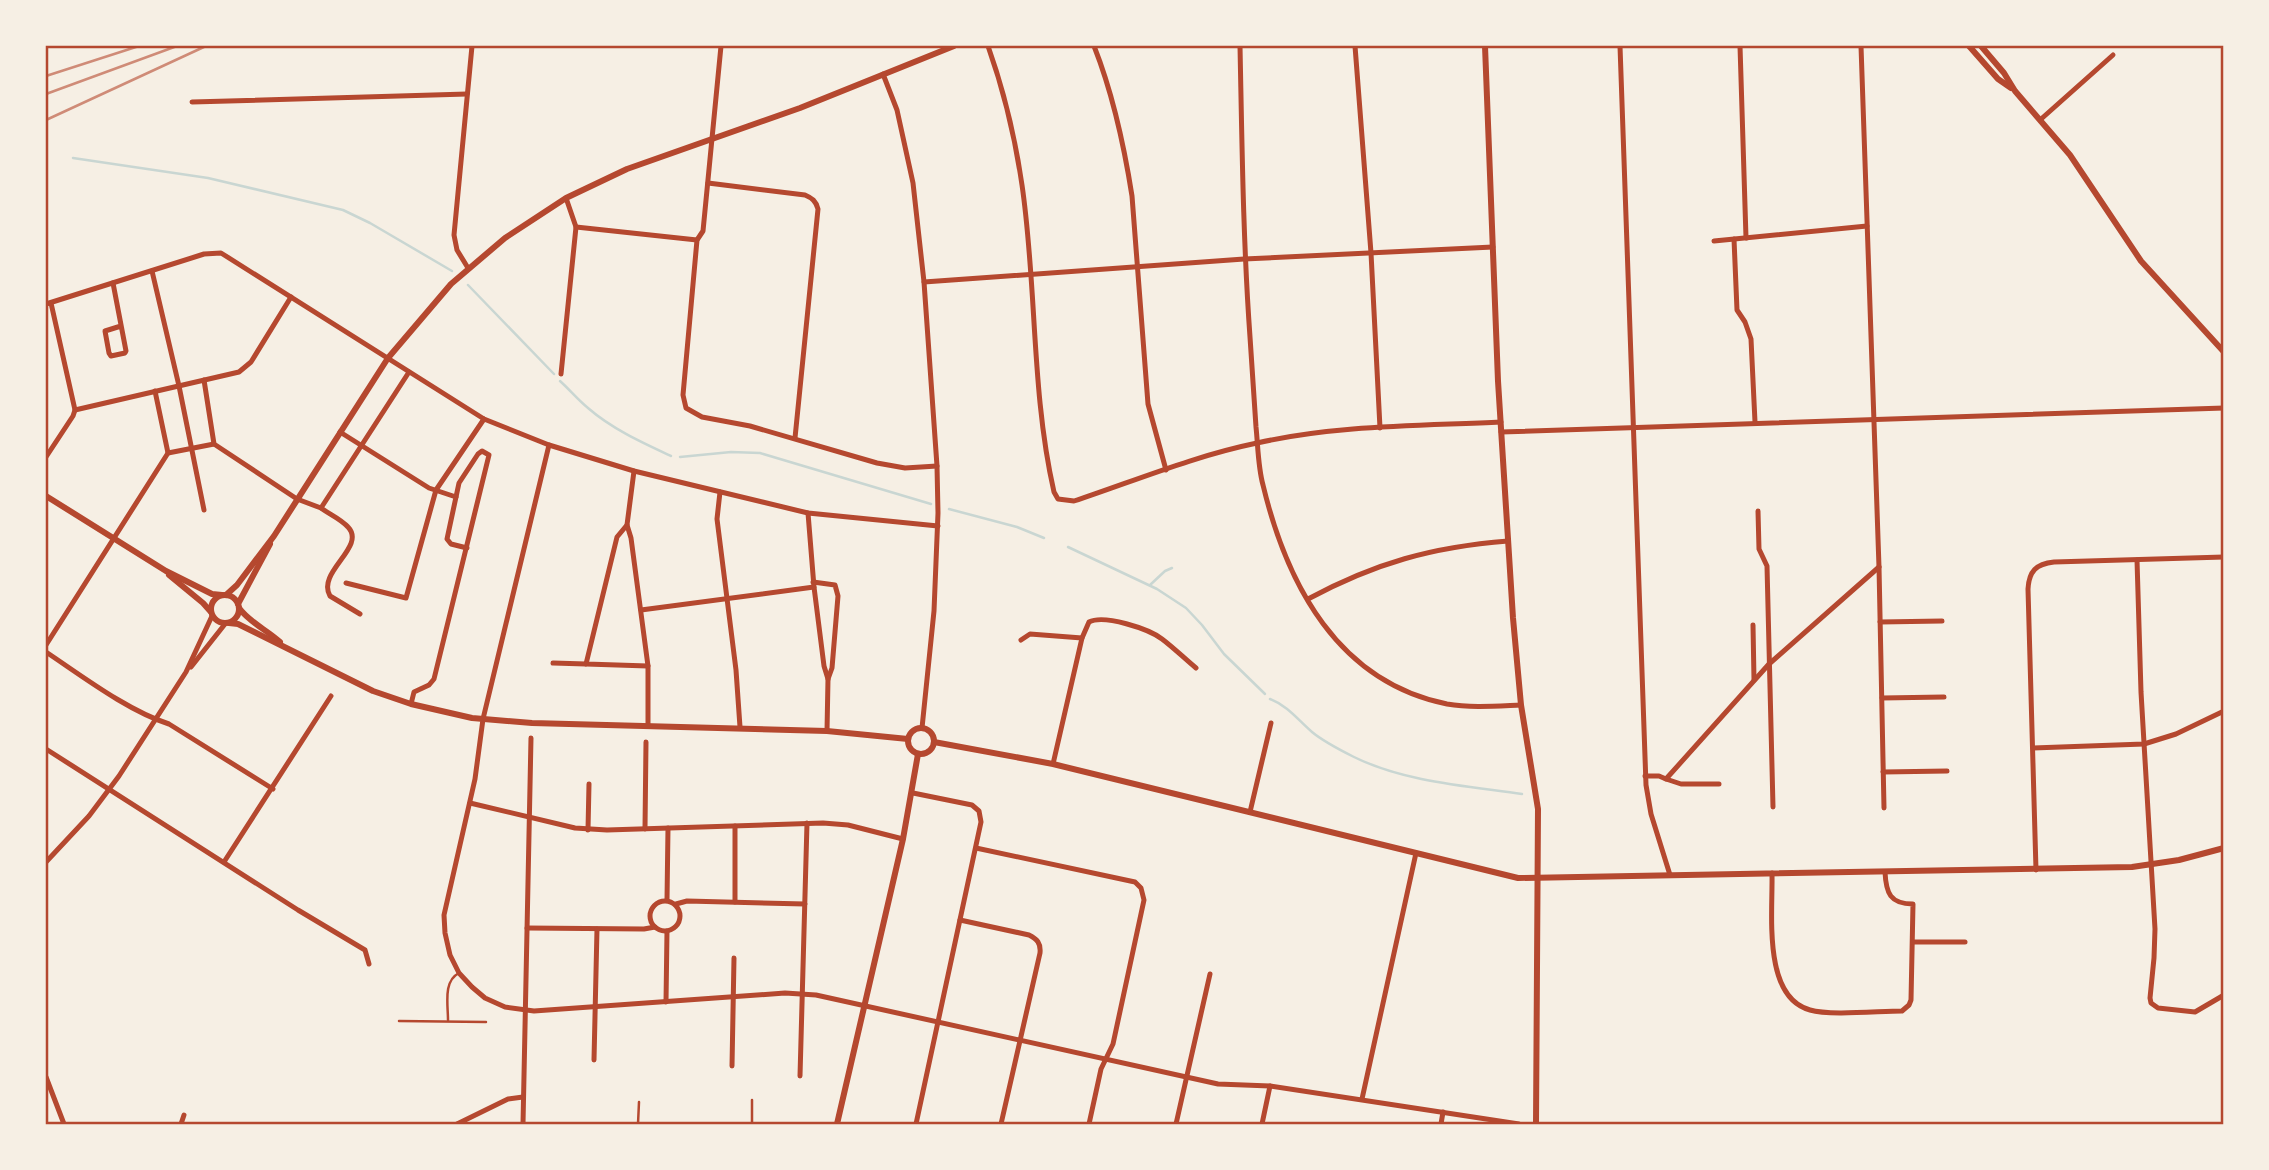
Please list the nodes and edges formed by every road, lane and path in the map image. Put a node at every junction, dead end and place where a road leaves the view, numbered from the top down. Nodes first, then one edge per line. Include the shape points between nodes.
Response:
1 (472, 46) edge
2 (721, 46) edge
3 (954, 46) edge
4 (988, 46) edge
5 (1094, 46) edge
6 (1240, 46) edge
7 (1354, 46) edge
8 (1485, 46) edge
9 (1620, 46) edge
10 (1740, 46) edge
11 (1861, 46) edge
12 (1969, 46) edge
13 (1981, 46) edge
14 (2113, 55) dead end
15 (883, 74) junction
16 (2015, 91) junction
17 (467, 94) junction
18 (192, 102) dead end
19 (2040, 120) junction
20 (712, 139) junction
21 (708, 183) junction
22 (566, 198) junction
23 (1867, 226) junction
24 (576, 227) junction
25 (1746, 238) junction
26 (1734, 239) junction
27 (697, 240) junction
28 (1714, 241) dead end
29 (1493, 247) junction
30 (1371, 253) junction
31 (1244, 259) junction
32 (1137, 266) junction
33 (468, 268) junction
34 (152, 271) junction
35 (1030, 275) junction
36 (924, 282) junction
37 (113, 283) junction
38 (291, 297) junction
39 (48, 304) edge
40 (121, 326) junction
41 (2224, 352) edge
42 (387, 358) junction
43 (409, 372) junction
44 (561, 374) dead end
45 (204, 380) junction
46 (179, 386) junction
47 (155, 391) junction
48 (2224, 408) edge
49 (75, 410) junction
50 (1874, 418) junction
51 (484, 419) junction
52 (1501, 422) junction
53 (1755, 422) junction
54 (1633, 427) junction
55 (1380, 428) junction
56 (340, 432) junction
57 (1501, 432) junction
58 (795, 438) junction
59 (1257, 442) junction
60 (214, 444) junction
61 (549, 445) junction
62 (361, 446) junction
63 (191, 449) junction
64 (168, 453) junction
65 (46, 457) edge
66 (937, 466) junction
67 (1166, 470) junction
68 (634, 471) junction
69 (436, 490) junction
70 (720, 492) junction
71 (46, 496) edge
72 (456, 497) junction
73 (297, 499) junction
74 (321, 508) junction
75 (204, 510) dead end
76 (1758, 511) dead end
77 (808, 513) junction
78 (627, 525) junction
79 (938, 526) junction
80 (274, 536) junction
81 (114, 538) junction
82 (1508, 541) junction
83 (467, 548) junction
84 (2224, 557) edge
85 (2137, 560) junction
86 (1879, 567) junction
87 (166, 571) junction
88 (346, 583) dead end
89 (813, 584) junction
90 (224, 595) junction
91 (727, 598) junction
92 (1308, 599) junction
93 (239, 606) junction
94 (641, 610) junction
95 (212, 614) junction
96 (360, 614) dead end
97 (1942, 621) dead end
98 (1880, 622) junction
99 (227, 623) junction
100 (1753, 625) dead end
101 (1082, 638) junction
102 (1021, 640) dead end
103 (46, 645) edge
104 (285, 647) junction
105 (46, 652) edge
106 (553, 663) dead end
107 (586, 664) junction
108 (1769, 664) junction
109 (648, 666) junction
110 (1196, 668) dead end
111 (186, 672) junction
112 (828, 679) junction
113 (1754, 680) junction
114 (331, 696) dead end
115 (1944, 697) dead end
116 (1882, 698) junction
117 (411, 704) junction
118 (1521, 705) junction
119 (2224, 711) edge
120 (483, 719) junction
121 (155, 720) junction
122 (1271, 723) dead end
123 (648, 725) junction
124 (740, 727) junction
125 (922, 728) junction
126 (827, 730) junction
127 (531, 738) dead end
128 (908, 739) junction
129 (646, 742) dead end
130 (934, 742) junction
131 (2144, 744) junction
132 (2033, 748) junction
133 (46, 749) edge
134 (918, 754) junction
135 (1053, 764) junction
136 (1947, 771) dead end
137 (1883, 772) junction
138 (1645, 776) junction
139 (1666, 779) junction
140 (589, 784) dead end
141 (1719, 784) dead end
142 (273, 789) junction
143 (109, 790) junction
144 (913, 793) junction
145 (470, 803) junction
146 (1773, 807) dead end
147 (1884, 808) dead end
148 (1250, 812) junction
149 (530, 817) junction
150 (807, 823) junction
151 (735, 826) junction
152 (668, 828) junction
153 (645, 829) junction
154 (588, 830) junction
155 (903, 839) junction
156 (976, 848) junction
157 (2224, 848) edge
158 (1416, 853) junction
159 (46, 862) edge
160 (224, 862) junction
161 (2152, 865) junction
162 (2036, 870) junction
163 (1885, 872) junction
164 (1773, 873) junction
165 (1670, 875) junction
166 (1538, 877) junction
167 (667, 900) junction
168 (735, 902) junction
169 (676, 904) junction
170 (805, 904) junction
171 (960, 920) junction
172 (655, 927) junction
173 (527, 928) junction
174 (597, 929) junction
175 (667, 931) junction
176 (1913, 942) junction
177 (1965, 942) dead end
178 (734, 958) dead end
179 (369, 964) dead end
180 (459, 972) junction
181 (1210, 974) dead end
182 (803, 993) junction
183 (2224, 995) edge
184 (733, 997) junction
185 (666, 1002) junction
186 (865, 1005) junction
187 (595, 1007) junction
188 (526, 1011) junction
189 (399, 1021) dead end
190 (448, 1022) junction
191 (486, 1022) dead end
192 (938, 1023) junction
193 (1020, 1041) junction
194 (594, 1060) dead end
195 (1105, 1060) junction
196 (732, 1066) dead end
197 (800, 1076) dead end
198 (46, 1077) edge
199 (1186, 1078) junction
200 (1270, 1086) junction
201 (523, 1097) junction
202 (1362, 1099) junction
203 (752, 1100) dead end
204 (639, 1102) dead end
205 (1443, 1112) junction
206 (184, 1115) dead end
207 (64, 1125) edge
208 (181, 1125) edge
209 (457, 1125) edge
210 (523, 1125) edge
211 (638, 1125) edge
212 (752, 1125) edge
213 (837, 1125) edge
214 (916, 1125) edge
215 (1002, 1125) edge
216 (1089, 1125) edge
217 (1176, 1125) edge
218 (1262, 1125) edge
219 (1441, 1125) edge
220 (1518, 1125) edge
221 (1536, 1125) edge

1 - 17 street
2 - 20 street
3 - 15 street
4 - 35 street via 1017,155
5 - 32 street via 1121,136 1132,196
6 - 31 street
7 - 30 street
8 - 29 street
9 - 54 street
10 - 25 street
11 - 23 street
12 - 16 street
13 - 16 street
14 - 19 street
15 - 20 street
15 - 36 street via 908,158
16 - 19 street
17 - 18 street
17 - 33 street via 454,235
19 - 41 street via 2070,155 2141,261
20 - 21 street
20 - 22 street via 627,169
21 - 27 street via 703,231
21 - 58 street via 805,195 818,209
22 - 24 street
22 - 33 street
23 - 25 street
23 - 50 street
24 - 27 street
24 - 44 street
25 - 26 street
26 - 28 street
26 - 53 street via 1737,310 1751,339
27 - 58 street via 683,395 686,408 702,417
29 - 30 street
29 - 52 street
30 - 31 street
30 - 55 street
31 - 32 street
31 - 59 street
32 - 35 street
32 - 67 street via 1149,404
33 - 42 street
34 - 37 street
34 - 38 street via 221,253
34 - 46 street
35 - 36 street
35 - 67 street via 1042,431 1054,492 1061,500 1074,501
36 - 66 street
37 - 39 street
37 - 40 street
38 - 42 street
38 - 45 street via 251,362 232,374
39 - 49 street
40 - 40 street via 126,352 111,356 105,331
42 - 43 street
42 - 56 street
43 - 51 street
43 - 62 street
45 - 46 street
45 - 60 street
46 - 47 street
46 - 63 street
47 - 49 street
47 - 64 street
48 - 50 street
49 - 65 street
50 - 53 street
50 - 86 street
51 - 61 street
51 - 69 street
52 - 55 street
52 - 57 street
53 - 54 street
54 - 57 street
54 - 138 street
55 - 59 street
56 - 62 street
56 - 73 street
57 - 82 street
58 - 66 street via 892,467
59 - 67 street
59 - 92 street via 1273,520
60 - 63 street
60 - 73 street
61 - 68 street
61 - 120 street
62 - 69 street
62 - 74 street
63 - 64 street
63 - 75 street
64 - 81 street
66 - 79 street
68 - 70 street
68 - 78 street
69 - 72 street
69 - 88 street via 405,598
70 - 77 street
70 - 91 street via 717,519
71 - 81 street
72 - 83 street via 446,537 451,544
72 - 83 street via 478,454 485,452 489,457
73 - 74 street
73 - 80 street
74 - 96 street via 352,533 352,542 328,579 327,591
76 - 108 street via 1759,550 1767,566
77 - 79 street
77 - 89 street
78 - 94 street
78 - 107 street via 617,537
79 - 125 street
80 - 90 street
80 - 93 street
81 - 87 street
81 - 103 street
82 - 92 street via 1419,554 1364,571
82 - 118 street
83 - 117 street via 434,679 414,692
84 - 85 street
85 - 131 street
85 - 132 street via 2054,562 2037,566 2030,574
86 - 98 street
86 - 108 street
87 - 90 street via 212,594
87 - 95 street
89 - 91 street
89 - 112 street
89 - 112 street via 835,584 838,591
90 - 93 street
90 - 95 street via 213,601
91 - 94 street
91 - 124 street
92 - 118 street via 1340,646 1387,682 1450,704
93 - 99 street via 236,619
93 - 104 street
94 - 109 street
95 - 99 street via 218,622
95 - 111 street
97 - 98 street
98 - 116 street
99 - 104 street
99 - 111 street
100 - 113 street
101 - 102 street via 1030,634
101 - 110 street via 1092,620 1119,623 1161,638
101 - 135 street
104 - 117 street via 360,686
105 - 121 street
106 - 107 street
107 - 109 street
108 - 113 street
108 - 146 street
109 - 123 street
111 - 121 street
112 - 126 street
113 - 139 street
114 - 142 street
115 - 116 street
116 - 137 street
117 - 120 street
118 - 166 street via 1537,801
119 - 131 street
120 - 123 street
120 - 145 street
121 - 142 street via 169,724
121 - 143 street
122 - 148 street
123 - 124 street
124 - 126 street
125 - 128 street via 912,731
125 - 130 street via 931,733
126 - 128 street
127 - 149 street
128 - 134 street via 909,748
129 - 153 street
130 - 134 street via 928,752
130 - 135 street
131 - 132 street
131 - 161 street
132 - 162 street
133 - 143 street
134 - 144 street
135 - 148 street
136 - 137 street
137 - 147 street
138 - 139 street
138 - 165 street
139 - 141 street via 1681,784
140 - 154 street
142 - 160 street
143 - 159 street
143 - 160 street
144 - 155 street
144 - 156 street via 977,808 981,822
145 - 149 street
145 - 180 street via 444,915 448,946
148 - 158 street
149 - 154 street
149 - 173 street
150 - 151 street
150 - 155 street via 848,825
150 - 170 street
151 - 152 street
151 - 168 street
152 - 153 street
152 - 167 street
153 - 154 street
155 - 186 street
156 - 171 street
156 - 195 street via 1135,882 1141,888 1144,900
157 - 161 street
158 - 166 street via 1518,878
158 - 202 street
160 - 179 street via 365,950
161 - 162 street
161 - 183 street via 2155,939 2151,1003 2195,1013
162 - 163 street
163 - 164 street
163 - 176 street via 1895,901 1913,904
164 - 165 street
164 - 176 street via 1775,969 1788,996 1811,1011 1902,1010 1911,1000
165 - 166 street
166 - 221 street
167 - 169 street
167 - 172 street via 651,909
168 - 169 street
168 - 170 street
169 - 175 street via 680,922
170 - 182 street
171 - 192 street
171 - 193 street via 1038,941 1040,953
172 - 174 street
172 - 175 street
173 - 174 street
173 - 188 street
174 - 187 street
175 - 185 street
176 - 177 street
178 - 184 street
180 - 188 street via 485,998
180 - 190 lane via 449,983
181 - 199 street
182 - 184 street
182 - 186 street
182 - 197 street
184 - 185 street
184 - 196 street
185 - 187 street
186 - 192 street
186 - 213 street
187 - 188 street
187 - 194 street
188 - 201 street
189 - 190 lane
190 - 191 lane
192 - 193 street
192 - 214 street
193 - 195 street
193 - 215 street
195 - 199 street
195 - 216 street
198 - 207 street
199 - 200 street
199 - 217 street
200 - 202 street
200 - 218 street
201 - 209 street via 508,1099
201 - 210 street
202 - 205 street
203 - 212 lane
204 - 211 lane
205 - 219 street
205 - 220 street
206 - 208 street

